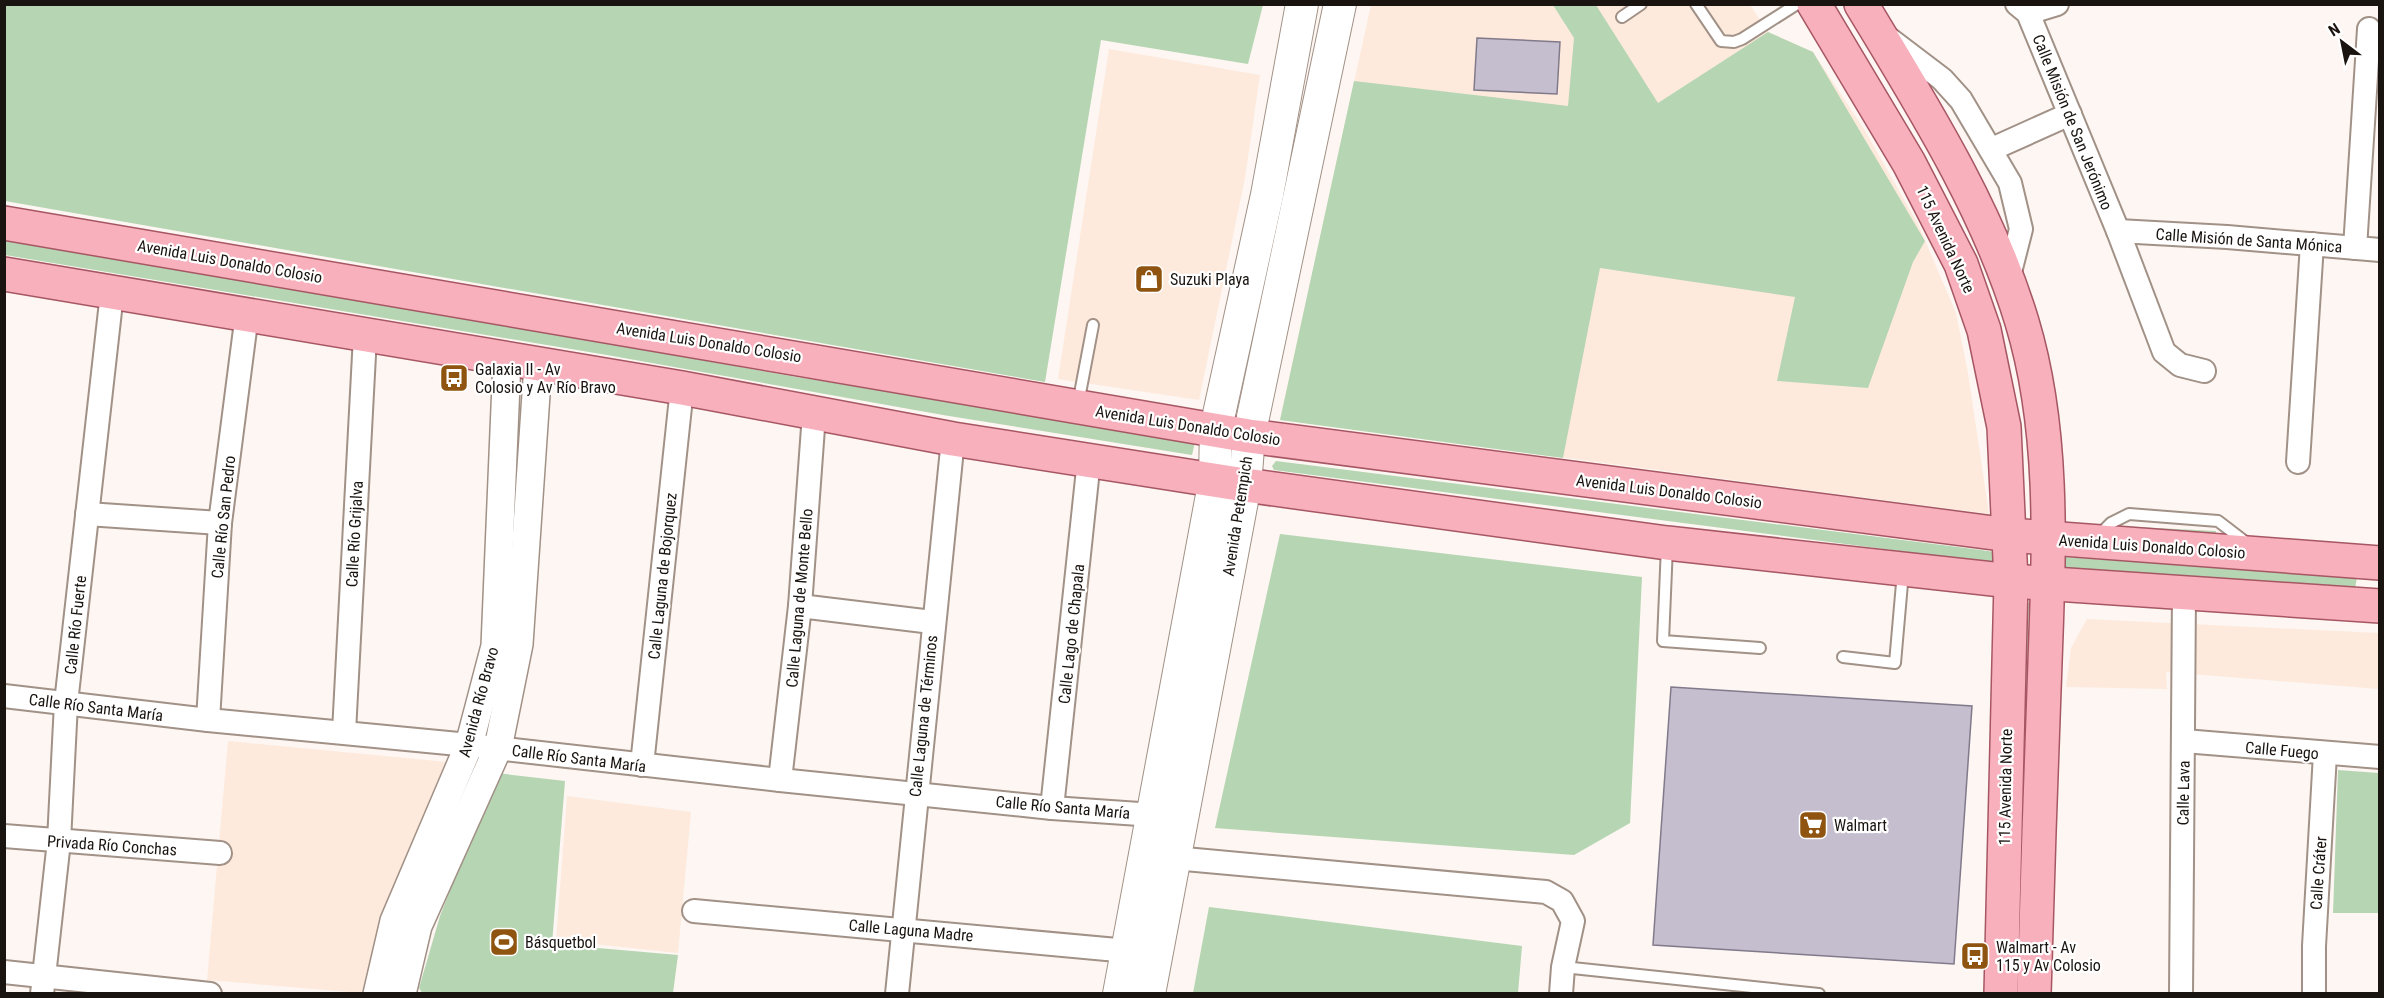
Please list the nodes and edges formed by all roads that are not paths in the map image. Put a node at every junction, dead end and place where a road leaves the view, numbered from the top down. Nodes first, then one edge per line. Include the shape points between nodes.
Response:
1 (1302, 4) edge
2 (1340, 4) edge
3 (1641, 4) edge
4 (1696, 4) edge
5 (1797, 4) edge
6 (1814, 4) edge
7 (2057, 4) edge
8 (2022, 9) edge
9 (1868, 16) edge
10 (1622, 17) dead end
11 (2369, 29) dead end
12 (2070, 114) junction
13 (1992, 149) junction
14 (4, 223) edge
15 (2118, 231) junction
16 (2312, 244) junction
17 (2355, 248) junction
18 (2379, 250) edge
19 (4, 274) edge
20 (2008, 280) junction
21 (112, 293) junction
22 (247, 315) junction
23 (1093, 325) dead end
24 (364, 336) junction
25 (523, 362) junction
26 (2204, 371) dead end
27 (682, 388) junction
28 (1078, 408) junction
29 (814, 414) junction
30 (1216, 428) junction
31 (1249, 436) junction
32 (953, 439) junction
33 (1089, 460) junction
34 (2298, 462) dead end
35 (1230, 482) junction
36 (87, 514) junction
37 (220, 523) junction
38 (2009, 535) junction
39 (2047, 538) junction
40 (1667, 543) junction
41 (2379, 563) edge
42 (1904, 568) junction
43 (2011, 581) junction
44 (2048, 584) junction
45 (2184, 592) junction
46 (800, 606) junction
47 (2379, 606) edge
48 (933, 622) junction
49 (1760, 648) dead end
50 (1843, 657) dead end
51 (4, 696) edge
52 (66, 703) junction
53 (208, 720) junction
54 (344, 732) junction
55 (2184, 741) junction
56 (469, 745) junction
57 (498, 748) junction
58 (2325, 754) junction
59 (2379, 757) edge
60 (642, 765) junction
61 (780, 780) junction
62 (916, 793) junction
63 (1052, 808) junction
64 (1154, 815) junction
65 (4, 836) edge
66 (59, 841) junction
67 (220, 853) dead end
68 (1174, 858) junction
69 (694, 911) dead end
70 (904, 929) junction
71 (1128, 951) junction
72 (1563, 967) junction
73 (4, 972) edge
74 (2035, 979) edge
75 (43, 985) edge
76 (1740, 989) edge
77 (210, 993) edge
78 (377, 993) edge
79 (402, 993) edge
80 (897, 993) edge
81 (1119, 993) edge
82 (1149, 993) edge
83 (1562, 993) edge
84 (1819, 993) edge
85 (2001, 993) edge
86 (2181, 993) edge
87 (2314, 993) edge

1 - 30 main road, Avenida Petempich via 1267,195
2 - 31 main road, Avenida Petempich
3 - 10 lane
4 - 5 lane via 1721,41 1734,42
6 - 38 main road, 115 Avenida Norte via 1910,163 1961,264 1984,330 2004,427
7 - 8 street
8 - 12 street, Calle Misión de San Jerónimo
9 - 13 street via 1942,79 1961,100
9 - 20 main road via 1916,95 1985,224
11 - 17 street
12 - 13 street
12 - 15 street, Calle Misión de San Jerónimo
13 - 20 street via 2010,183 2021,229
14 - 28 main road, Avenida Luis Donaldo Colosio via 893,373
15 - 16 street, Calle Misión de Santa Mónica
15 - 26 street, Calle Misión de San Jerónimo via 2164,352 2180,365
16 - 17 street, Calle Misión de Santa Mónica
16 - 34 street
17 - 18 street, Calle Misión de Santa Mónica
19 - 21 main road
20 - 39 main road via 2023,326 2043,434
21 - 22 main road
21 - 36 street, Calle Río Fuerte
22 - 24 main road
22 - 37 street, Calle Río San Pedro
23 - 28 lane
24 - 25 main road
24 - 54 street, Calle Río Grijalva
25 - 27 main road
25 - 56 street, Avenida Río Bravo via 495,646
25 - 57 street, Avenida Río Bravo via 519,644
27 - 29 main road
27 - 60 street, Calle Laguna de Bojorquez
28 - 30 main road, Avenida Luis Donaldo Colosio
29 - 32 main road
29 - 46 street, Calle Laguna de Monte Bello
30 - 31 main road, Avenida Luis Donaldo Colosio
30 - 35 main road, Avenida Petempich
31 - 35 main road, Avenida Petempich
31 - 38 main road, Avenida Luis Donaldo Colosio
32 - 33 main road
32 - 48 street, Calle Laguna de Términos
33 - 35 main road
33 - 63 street, Calle Lago de Chapala
35 - 40 main road
35 - 64 main road, Avenida Petempich
35 - 68 main road, Avenida Petempich
36 - 37 street
36 - 52 street, Calle Río Fuerte
37 - 53 street, Calle Río San Pedro
38 - 39 main road, Avenida Luis Donaldo Colosio
38 - 43 main road, 115 Avenida Norte
39 - 41 main road, Avenida Luis Donaldo Colosio
39 - 44 main road
40 - 42 main road
40 - 49 lane via 1663,641
42 - 43 main road
42 - 50 lane via 1895,663
43 - 44 main road
43 - 85 main road, 115 Avenida Norte
44 - 45 main road
44 - 74 main road
45 - 47 main road
45 - 55 street, Calle Lava
46 - 48 street
46 - 61 street, Calle Laguna de Monte Bello
48 - 62 street, Calle Laguna de Términos
51 - 52 street, Calle Río Santa María
52 - 53 street, Calle Río Santa María
52 - 66 street, Calle Río Fuerte
53 - 54 street, Calle Río Santa María
54 - 56 street, Calle Río Santa María
55 - 58 street, Calle Fuego
55 - 86 street, Calle Lava
56 - 57 street, Calle Río Santa María
56 - 78 street, Avenida Río Bravo via 394,921
57 - 60 street, Calle Río Santa María
57 - 79 street, Avenida Río Bravo via 418,926
58 - 59 street, Calle Fuego
58 - 87 street, Calle Cráter
60 - 61 street, Calle Río Santa María
61 - 62 street, Calle Río Santa María
62 - 63 street, Calle Río Santa María
62 - 70 street, Calle Laguna de Términos
63 - 64 street, Calle Río Santa María
64 - 71 main road, Avenida Petempich
65 - 66 street, Privada Río Conchas
66 - 67 street, Privada Río Conchas
66 - 75 street, Calle Río Fuerte
68 - 72 street via 1546,892 1562,901 1573,921
68 - 82 main road, Avenida Petempich
69 - 70 street, Calle Laguna Madre
70 - 71 street, Calle Laguna Madre
70 - 80 street, Calle Laguna de Términos
71 - 81 main road, Avenida Petempich
72 - 76 lane
72 - 83 street
73 - 75 street
75 - 77 street
76 - 84 lane

